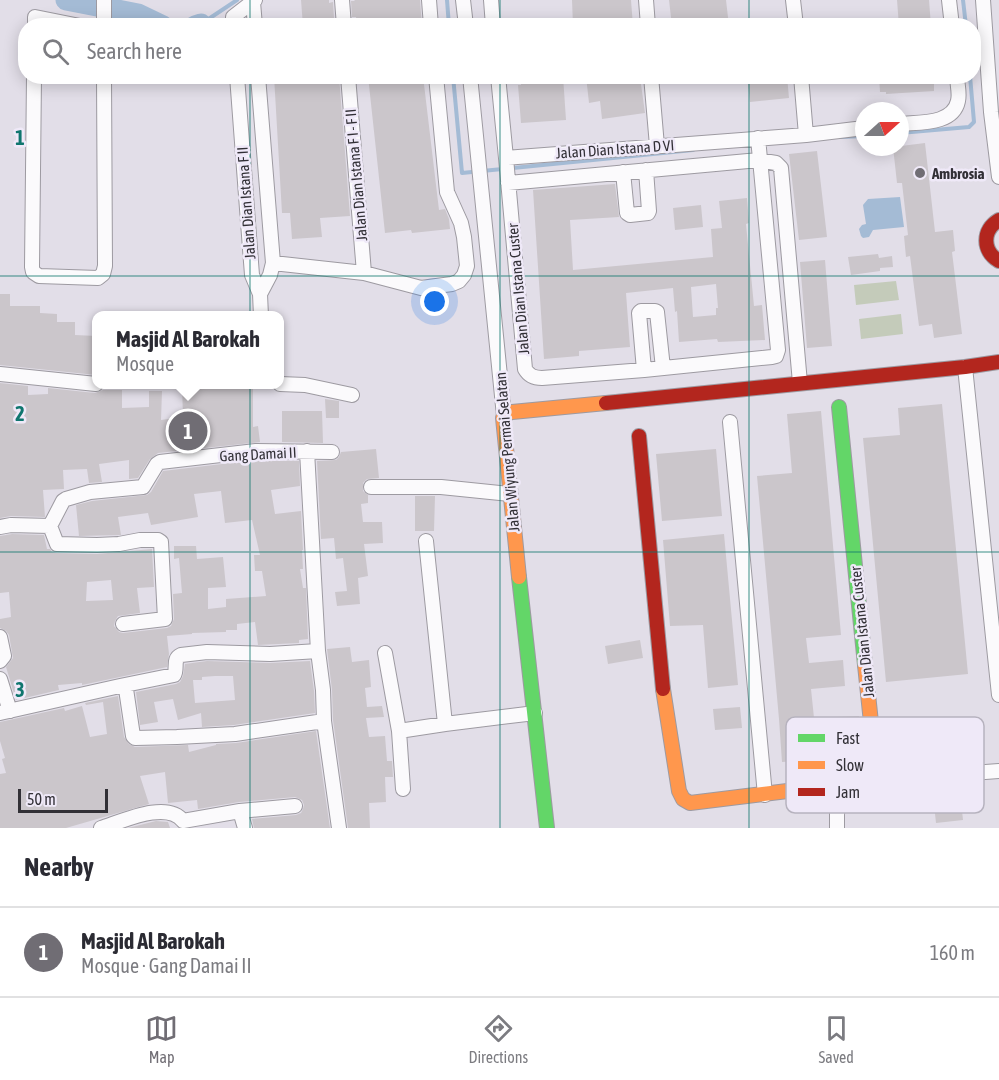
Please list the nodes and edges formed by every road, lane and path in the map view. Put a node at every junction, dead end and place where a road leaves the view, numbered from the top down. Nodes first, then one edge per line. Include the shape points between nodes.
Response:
1 (342, 0) edge
2 (429, 0) edge
3 (463, 0) edge
4 (491, 0) edge
5 (646, 0) edge
6 (793, 0) edge
7 (949, 0) edge
8 (983, 0) edge
9 (104, 1) edge
10 (254, 1) edge
11 (104, 18) edge
12 (233, 18) edge
13 (255, 18) edge
14 (343, 18) edge
15 (430, 18) edge
16 (465, 18) edge
17 (492, 18) edge
18 (647, 18) edge
19 (795, 18) edge
20 (951, 18) edge
21 (34, 84) edge
22 (104, 84) edge
23 (238, 84) edge
24 (259, 84) edge
25 (349, 84) edge
26 (437, 84) edge
27 (471, 84) edge
28 (499, 84) edge
29 (652, 84) edge
30 (802, 84) edge
31 (958, 84) edge
32 (909, 123) edge
33 (855, 129) edge
34 (806, 135) junction
35 (758, 140) junction
36 (657, 146) junction
37 (759, 158) junction
38 (646, 170) junction
39 (507, 171) junction
40 (623, 172) junction
41 (999, 177) edge
42 (999, 220) edge
43 (999, 261) edge
44 (273, 264) junction
45 (364, 273) junction
46 (260, 294) junction
47 (261, 311) edge
48 (659, 329) junction
49 (640, 331) junction
50 (999, 362) edge
51 (965, 367) junction
52 (663, 368) junction
53 (644, 370) junction
54 (0, 374) edge
55 (800, 383) junction
56 (92, 384) edge
57 (284, 384) edge
58 (352, 395) dead end
59 (839, 407) dead end
60 (504, 416) junction
61 (730, 422) dead end
62 (639, 436) dead end
63 (307, 451) junction
64 (332, 452) dead end
65 (371, 487) dead end
66 (510, 494) junction
67 (0, 526) edge
68 (50, 526) junction
69 (426, 541) dead end
70 (123, 624) dead end
71 (0, 637) edge
72 (996, 645) edge
73 (318, 651) junction
74 (385, 652) dead end
75 (0, 661) edge
76 (0, 679) edge
77 (123, 686) junction
78 (999, 695) edge
79 (5, 712) edge
80 (535, 713) junction
81 (871, 717) edge
82 (324, 722) junction
83 (446, 724) junction
84 (399, 731) junction
85 (999, 771) edge
86 (984, 772) edge
87 (403, 789) dead end
88 (786, 792) edge
89 (765, 795) junction
90 (295, 806) dead end
91 (240, 811) junction
92 (184, 825) edge
93 (101, 828) edge
94 (245, 828) edge
95 (339, 828) edge
96 (547, 828) edge

1 - 14 street
2 - 15 street
3 - 16 street
4 - 17 street
5 - 18 street
6 - 19 street
7 - 20 street
8 - 41 street
9 - 11 street
10 - 12 street
10 - 13 street
21 - 22 street via 33,272 39,276 98,278 105,266
23 - 46 street, Jalan Dian Istana F II via 252,275
24 - 44 street, Jalan Dian Istana F II
25 - 45 street, Jalan Dian Istana F I - F II
26 - 45 street, Jalan Dian Istana F II via 447,192 464,237 464,275 452,284 421,288
27 - 60 street, Jalan Wiyung Permai Selatan
28 - 39 street
29 - 36 street
30 - 34 street
31 - 32 street via 959,99 949,115 941,120
33 - 34 street, Jalan Dian Istana D VI
34 - 35 street, Jalan Dian Istana D VI
35 - 36 street, Jalan Dian Istana D VI
35 - 37 street, Jalan Dian Istana Custer
36 - 39 street, Jalan Dian Istana D VI
37 - 38 street
37 - 52 street, Jalan Dian Istana Custer via 778,353 772,357
37 - 55 street via 781,168
38 - 40 street
38 - 40 street via 649,211 630,215
39 - 40 street
39 - 53 street, Jalan Dian Istana Custer via 527,373 542,378
42 - 43 street via 989,226 986,239 988,251
44 - 45 street, Jalan Dian Istana F II
44 - 46 street, Jalan Dian Istana F II
46 - 47 street
48 - 49 street
48 - 49 street via 656,312 641,311
48 - 52 street
49 - 53 street
50 - 51 street
51 - 55 street
51 - 72 street
52 - 53 street, Jalan Dian Istana Custer
54 - 56 street
55 - 60 street via 512,412
57 - 58 street
59 - 81 street, Jalan Dian Istana Custer
60 - 66 street, Jalan Wiyung Permai Selatan
61 - 89 street
62 - 89 street via 661,676 679,791 685,802 690,803
63 - 64 street, Gang Damai II
63 - 68 street, Gang Damai II via 160,462 143,487 90,492 66,499
63 - 73 street
65 - 66 street via 441,487
66 - 80 street, Jalan Wiyung Permai Selatan
67 - 68 street
68 - 70 street via 57,544 161,542 165,619
69 - 83 street
71 - 75 street via 4,656
72 - 78 street
73 - 77 street via 181,655 175,661 174,675
73 - 82 street
74 - 84 street
76 - 79 street
77 - 79 street
77 - 82 street via 135,738 235,734
80 - 83 street
80 - 96 street, Jalan Wiyung Permai Selatan
82 - 95 street
83 - 84 street
84 - 87 street
85 - 86 street
88 - 89 street
90 - 91 street
91 - 92 street
91 - 94 street
92 - 93 street via 179,816 163,812

